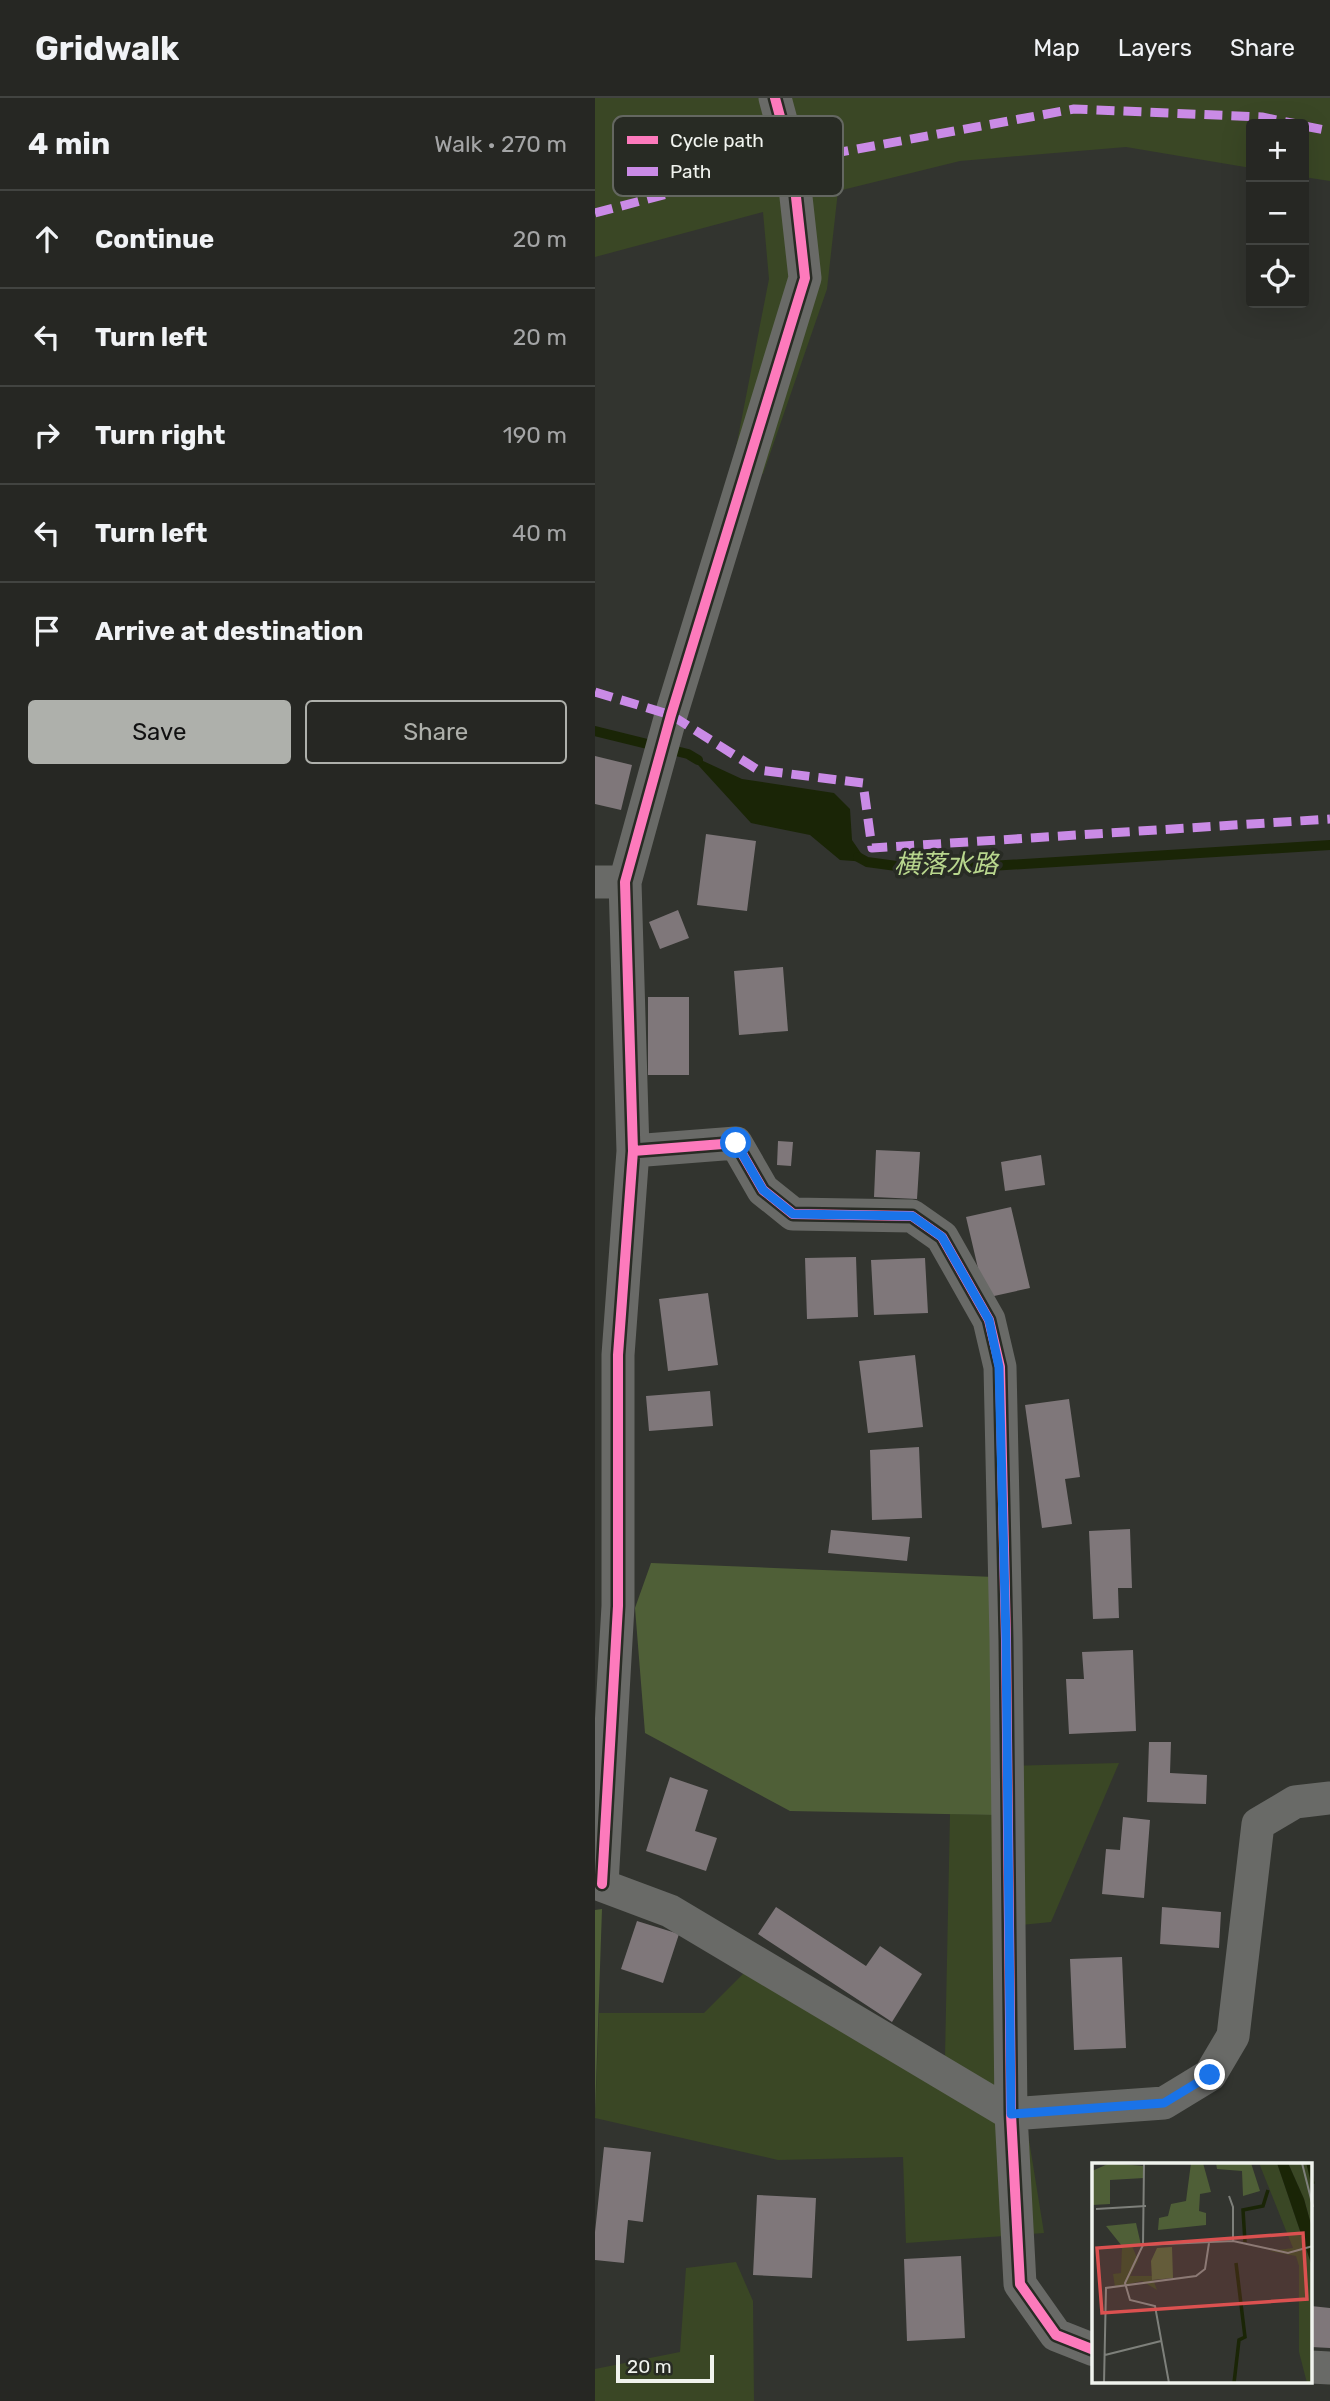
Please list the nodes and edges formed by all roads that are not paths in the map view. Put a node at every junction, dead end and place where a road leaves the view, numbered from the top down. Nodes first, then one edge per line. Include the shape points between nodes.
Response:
1 (775, 98) edge
2 (780, 116) edge
3 (796, 196) edge
4 (610, 882) edge
5 (633, 1151) junction
6 (1330, 1798) edge
7 (599, 1883) edge
8 (1011, 2114) junction
9 (1092, 2349) edge

1 - 2 street
3 - 4 street via 805,278 658,765
4 - 5 street
5 - 7 street via 618,1354 618,1606
5 - 8 street via 736,1143 763,1190 793,1214 912,1216 942,1237 989,1320 999,1367
6 - 8 street via 1295,1802 1258,1824 1233,2036 1210,2075 1164,2103
7 - 8 street via 670,1911
8 - 9 street via 1020,2284 1056,2335

